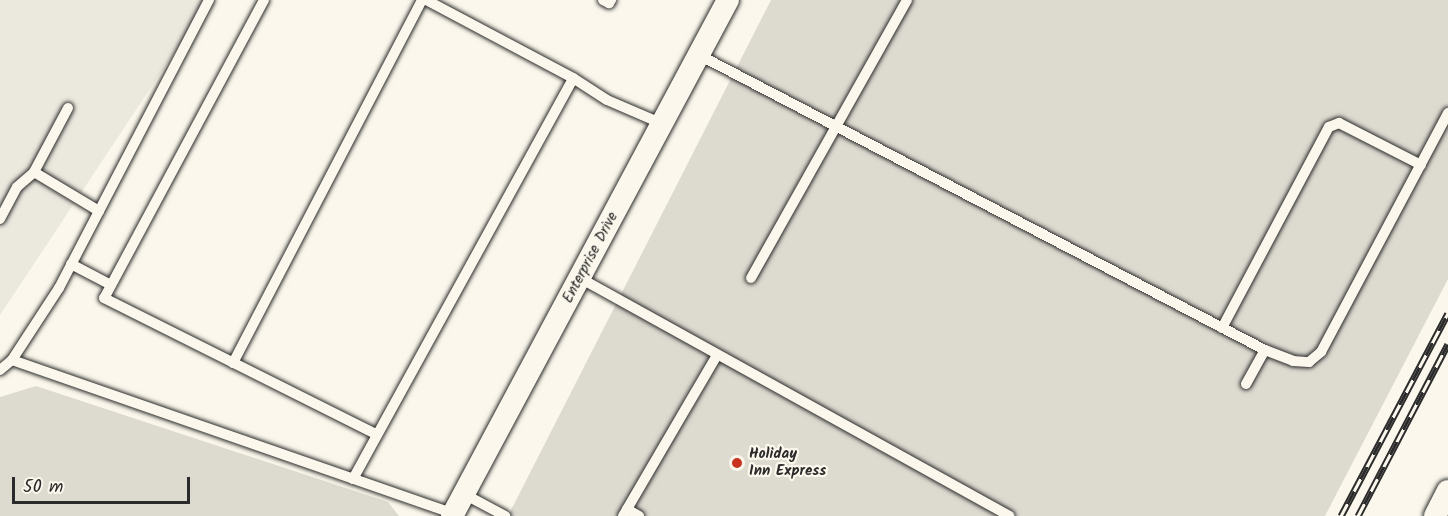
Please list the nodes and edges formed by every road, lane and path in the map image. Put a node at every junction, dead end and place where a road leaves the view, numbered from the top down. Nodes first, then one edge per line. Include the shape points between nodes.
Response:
1 (209, 0) edge
2 (264, 0) edge
3 (424, 0) edge
4 (603, 0) edge
5 (611, 0) edge
6 (728, 0) edge
7 (907, 0) edge
8 (699, 55) junction
9 (573, 78) junction
10 (68, 108) dead end
11 (1448, 113) edge
12 (663, 124) junction
13 (838, 127) junction
14 (1421, 165) junction
15 (34, 172) junction
16 (99, 212) junction
17 (0, 219) edge
18 (71, 264) junction
19 (580, 278) junction
20 (751, 278) dead end
21 (111, 285) junction
22 (1222, 328) junction
23 (1265, 350) junction
24 (717, 355) junction
25 (12, 360) junction
26 (233, 363) junction
27 (0, 370) edge
28 (1246, 384) dead end
29 (378, 435) junction
30 (353, 479) junction
31 (1448, 491) edge
32 (457, 508) edge
33 (625, 513) edge
34 (505, 516) edge
35 (639, 516) edge
36 (1008, 516) edge
37 (1435, 516) edge

1 - 16 lane
2 - 21 lane
3 - 9 lane
3 - 26 lane
4 - 5 lane
6 - 8 street, Enterprise Drive
7 - 13 lane
8 - 12 street, Enterprise Drive
8 - 13 lane
9 - 12 lane via 607,100
9 - 29 lane
10 - 15 lane
11 - 14 lane
12 - 19 street, Enterprise Drive
13 - 20 lane
13 - 22 lane
14 - 22 lane via 1339,123 1329,127
14 - 23 lane via 1322,352 1309,362 1293,362
15 - 16 lane
15 - 17 lane via 17,187
16 - 18 lane
18 - 21 lane
18 - 25 lane
19 - 24 lane
19 - 32 street, Enterprise Drive
21 - 26 lane via 104,298
22 - 23 lane
23 - 28 lane
24 - 33 lane
24 - 36 lane
25 - 27 lane
25 - 30 lane
26 - 29 lane
29 - 30 lane
30 - 32 lane
31 - 37 street
32 - 34 lane
33 - 35 lane

